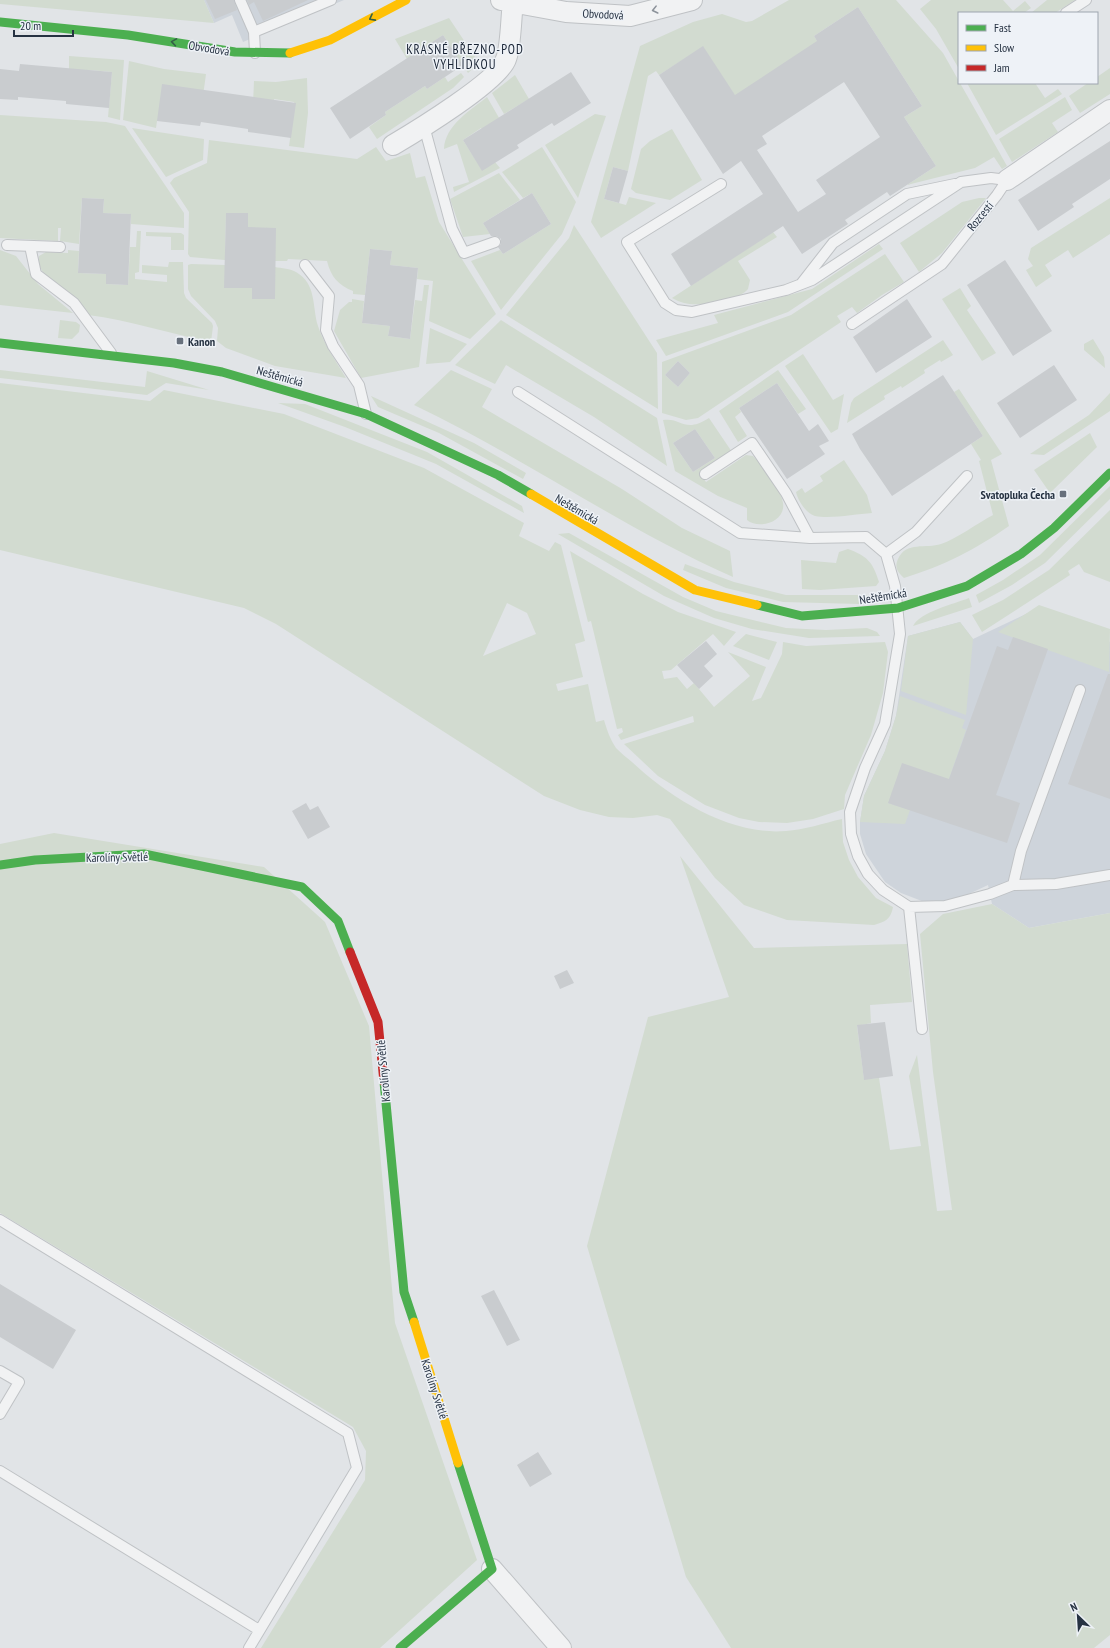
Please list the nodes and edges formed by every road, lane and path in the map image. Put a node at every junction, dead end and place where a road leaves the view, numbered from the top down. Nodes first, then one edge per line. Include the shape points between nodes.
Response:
1 (240, 0) edge
2 (331, 0) edge
3 (406, 0) edge
4 (690, 0) edge
5 (1086, 0) edge
6 (507, 1) edge
7 (308, 4) edge
8 (1068, 12) edge
9 (0, 22) edge
10 (254, 32) junction
11 (255, 53) junction
12 (1110, 110) edge
13 (424, 126) junction
14 (393, 145) dead end
15 (1007, 180) junction
16 (961, 182) junction
17 (721, 184) dead end
18 (495, 242) dead end
19 (7, 245) dead end
20 (30, 246) junction
21 (60, 247) dead end
22 (305, 265) dead end
23 (800, 285) junction
24 (852, 324) dead end
25 (0, 343) edge
26 (113, 357) junction
27 (518, 392) dead end
28 (366, 414) junction
29 (1110, 473) edge
30 (705, 474) dead end
31 (967, 476) dead end
32 (810, 538) junction
33 (886, 554) junction
34 (898, 608) junction
35 (1080, 690) dead end
36 (0, 865) edge
37 (1110, 875) edge
38 (1013, 885) junction
39 (909, 907) junction
40 (922, 1029) dead end
41 (0, 1220) edge
42 (0, 1371) edge
43 (0, 1414) edge
44 (0, 1471) edge
45 (492, 1569) junction
46 (259, 1630) junction
47 (249, 1648) edge
48 (400, 1648) edge
49 (561, 1648) edge

1 - 10 lane
2 - 7 lane
3 -> 11 street, Obvodová via 330,40 287,54
4 -> 6 street, Obvodová via 630,16 566,12
5 - 8 lane
6 - 13 street, Obvodová via 506,60 491,78
7 - 10 lane
11 -> 9 street, Obvodová via 128,35
10 - 11 lane
12 - 15 street, Rozcestí
13 - 14 street, Obvodová
13 - 18 lane via 452,229 464,253
15 - 16 lane via 991,178
15 - 24 lane, Rozcestí via 942,264
16 - 23 lane via 812,280
16 - 23 lane via 907,194 833,243
17 - 23 lane via 627,242 665,303 676,310 692,312
19 - 20 lane
20 - 21 lane
20 - 26 lane via 36,274 74,303
22 - 28 lane via 329,296 326,330 333,346 359,385
25 - 26 street, Neštěmická
26 - 28 street, Neštěmická via 174,363 222,372
27 - 32 lane via 740,533
28 - 34 street, Neštěmická via 498,475 695,590 802,616
29 - 34 street, Neštěmická via 1054,528 1021,554 968,586
30 - 32 lane via 752,443 786,493
31 - 33 lane via 916,532
32 - 33 lane via 866,537
33 - 34 lane
34 - 39 lane via 900,634 885,724 865,768 850,812 851,834 858,856 868,874 883,890
35 - 38 lane via 1021,851
36 - 45 street, Karolíny Světlé via 35,860 144,854 302,887 338,921 378,1022 404,1292
37 - 38 lane via 1056,884
38 - 39 lane via 945,906
39 - 40 lane
41 - 46 lane via 348,1433 357,1468
42 - 43 lane via 19,1382
44 - 46 lane
45 - 48 street
45 - 49 street, Karolíny Světlé
46 - 47 lane

